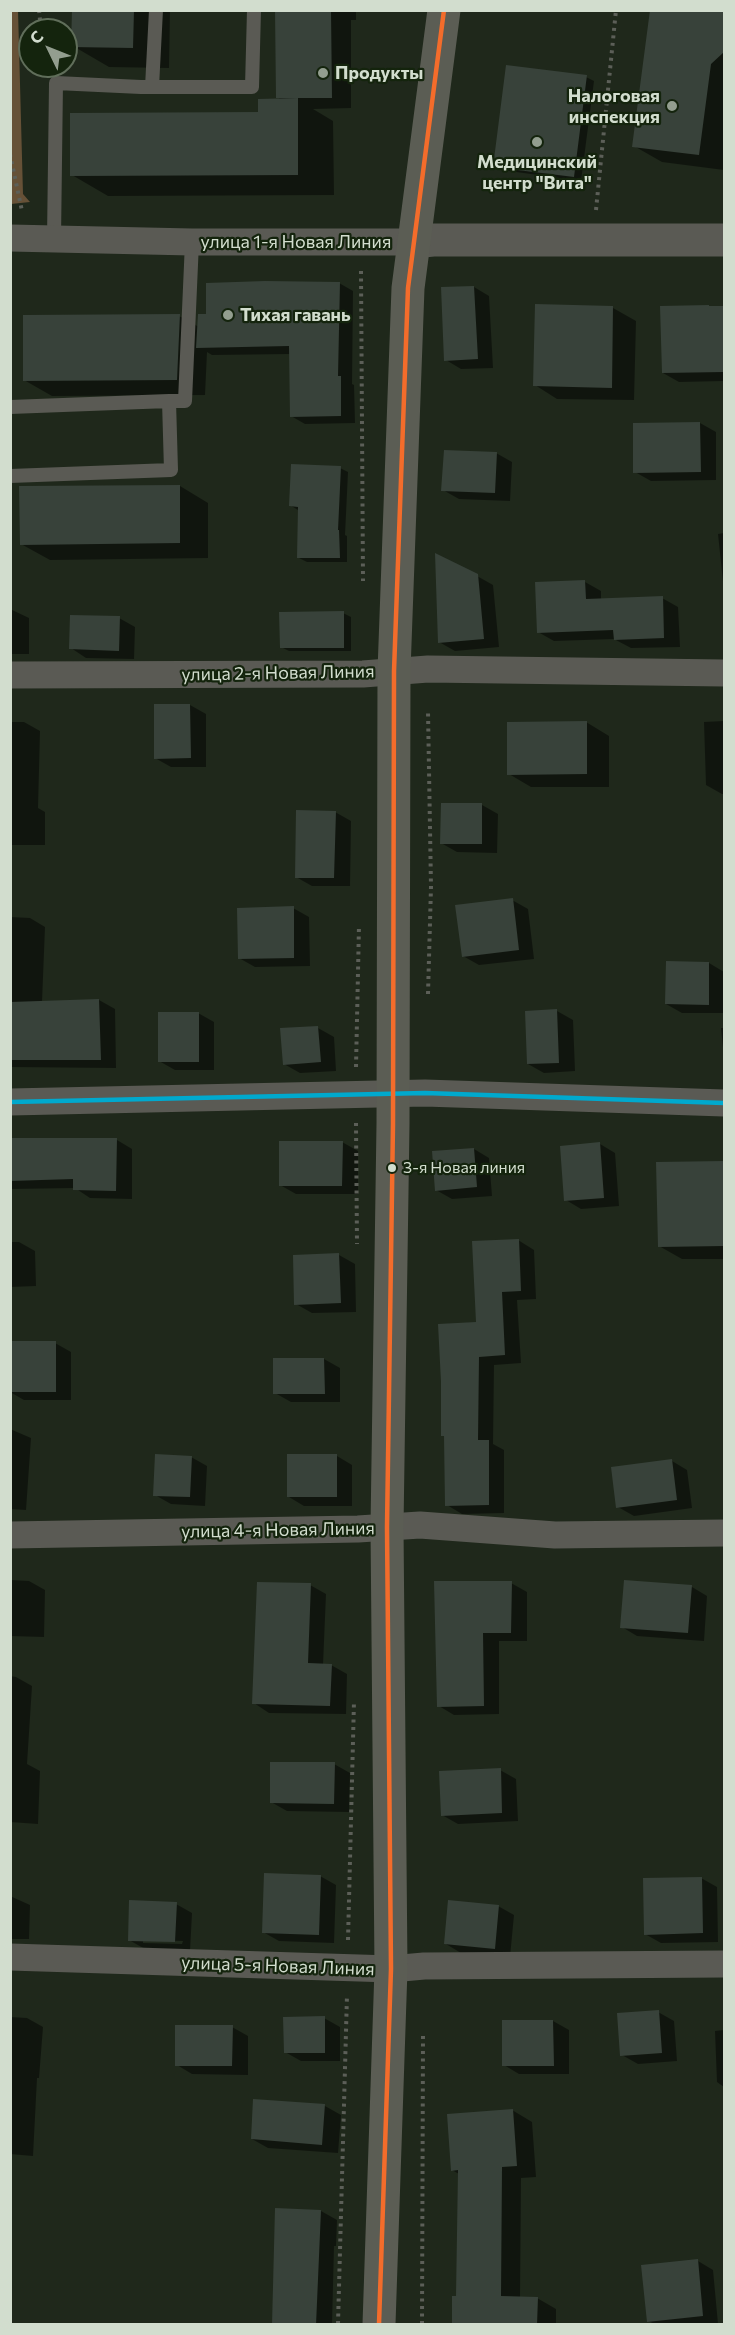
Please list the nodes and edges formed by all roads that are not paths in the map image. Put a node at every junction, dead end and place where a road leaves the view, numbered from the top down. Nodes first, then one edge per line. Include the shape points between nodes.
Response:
1 (156, 10) edge
2 (254, 10) edge
3 (444, 10) edge
4 (152, 87) junction
5 (19, 238) edge
6 (54, 239) junction
7 (724, 240) edge
8 (192, 242) junction
9 (413, 242) junction
10 (169, 401) junction
11 (10, 407) edge
12 (10, 476) edge
13 (394, 671) junction
14 (724, 672) edge
15 (10, 675) edge
16 (393, 1095) junction
17 (10, 1102) edge
18 (724, 1103) edge
19 (387, 1527) junction
20 (724, 1533) edge
21 (10, 1535) edge
22 (10, 1957) edge
23 (724, 1964) edge
24 (390, 1969) junction
25 (379, 2325) edge

1 - 4 lane
2 - 4 lane via 252,87
3 - 9 main road
4 - 6 lane via 56,83
5 - 6 street, улица 1-я Новая Линия
6 - 8 street, улица 1-я Новая Линия
7 - 9 street, улица 1-я Новая Линия
8 - 9 street, улица 1-я Новая Линия
8 - 10 lane via 185,401
9 - 13 main road
10 - 11 lane
10 - 12 lane via 171,470
13 - 14 street, улица 2-я Новая Линия
13 - 15 street, улица 2-я Новая Линия
13 - 16 main road
16 - 17 street
16 - 18 street
16 - 19 main road
19 - 20 street, улица 4-я Новая Линия via 420,1525 555,1535
19 - 21 street, улица 4-я Новая Линия
19 - 24 main road
22 - 24 street, улица 5-я Новая Линия
23 - 24 street, улица 5-я Новая Линия
24 - 25 main road

